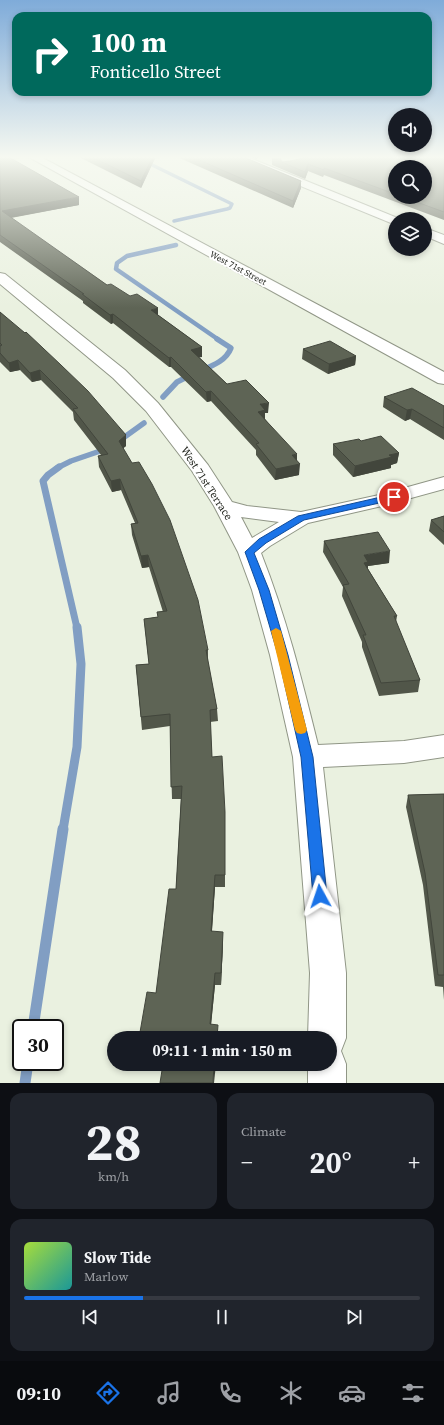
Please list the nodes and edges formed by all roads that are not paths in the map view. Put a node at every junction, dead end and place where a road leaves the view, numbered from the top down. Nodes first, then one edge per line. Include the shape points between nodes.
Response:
1 (125, 207) edge
2 (365, 207) edge
3 (388, 217) edge
4 (432, 235) edge
5 (444, 240) edge
6 (0, 277) edge
7 (444, 379) edge
8 (444, 483) edge
9 (224, 506) junction
10 (301, 518) junction
11 (249, 552) junction
12 (444, 746) edge
13 (307, 757) junction
14 (327, 1031) edge
15 (327, 1071) edge
16 (327, 1083) edge

1 - 7 street, West 71st Street
2 - 3 street
4 - 5 street
6 - 9 street, West 71st Terrace via 119,374 152,407 201,469
8 - 10 street
9 - 10 street via 246,512
9 - 11 street, West 71st Terrace
10 - 11 street via 262,541
11 - 13 street, West 71st Terrace via 264,590 283,655
12 - 13 street via 404,752
13 - 14 street, West 71st Terrace via 328,973
15 - 16 street

